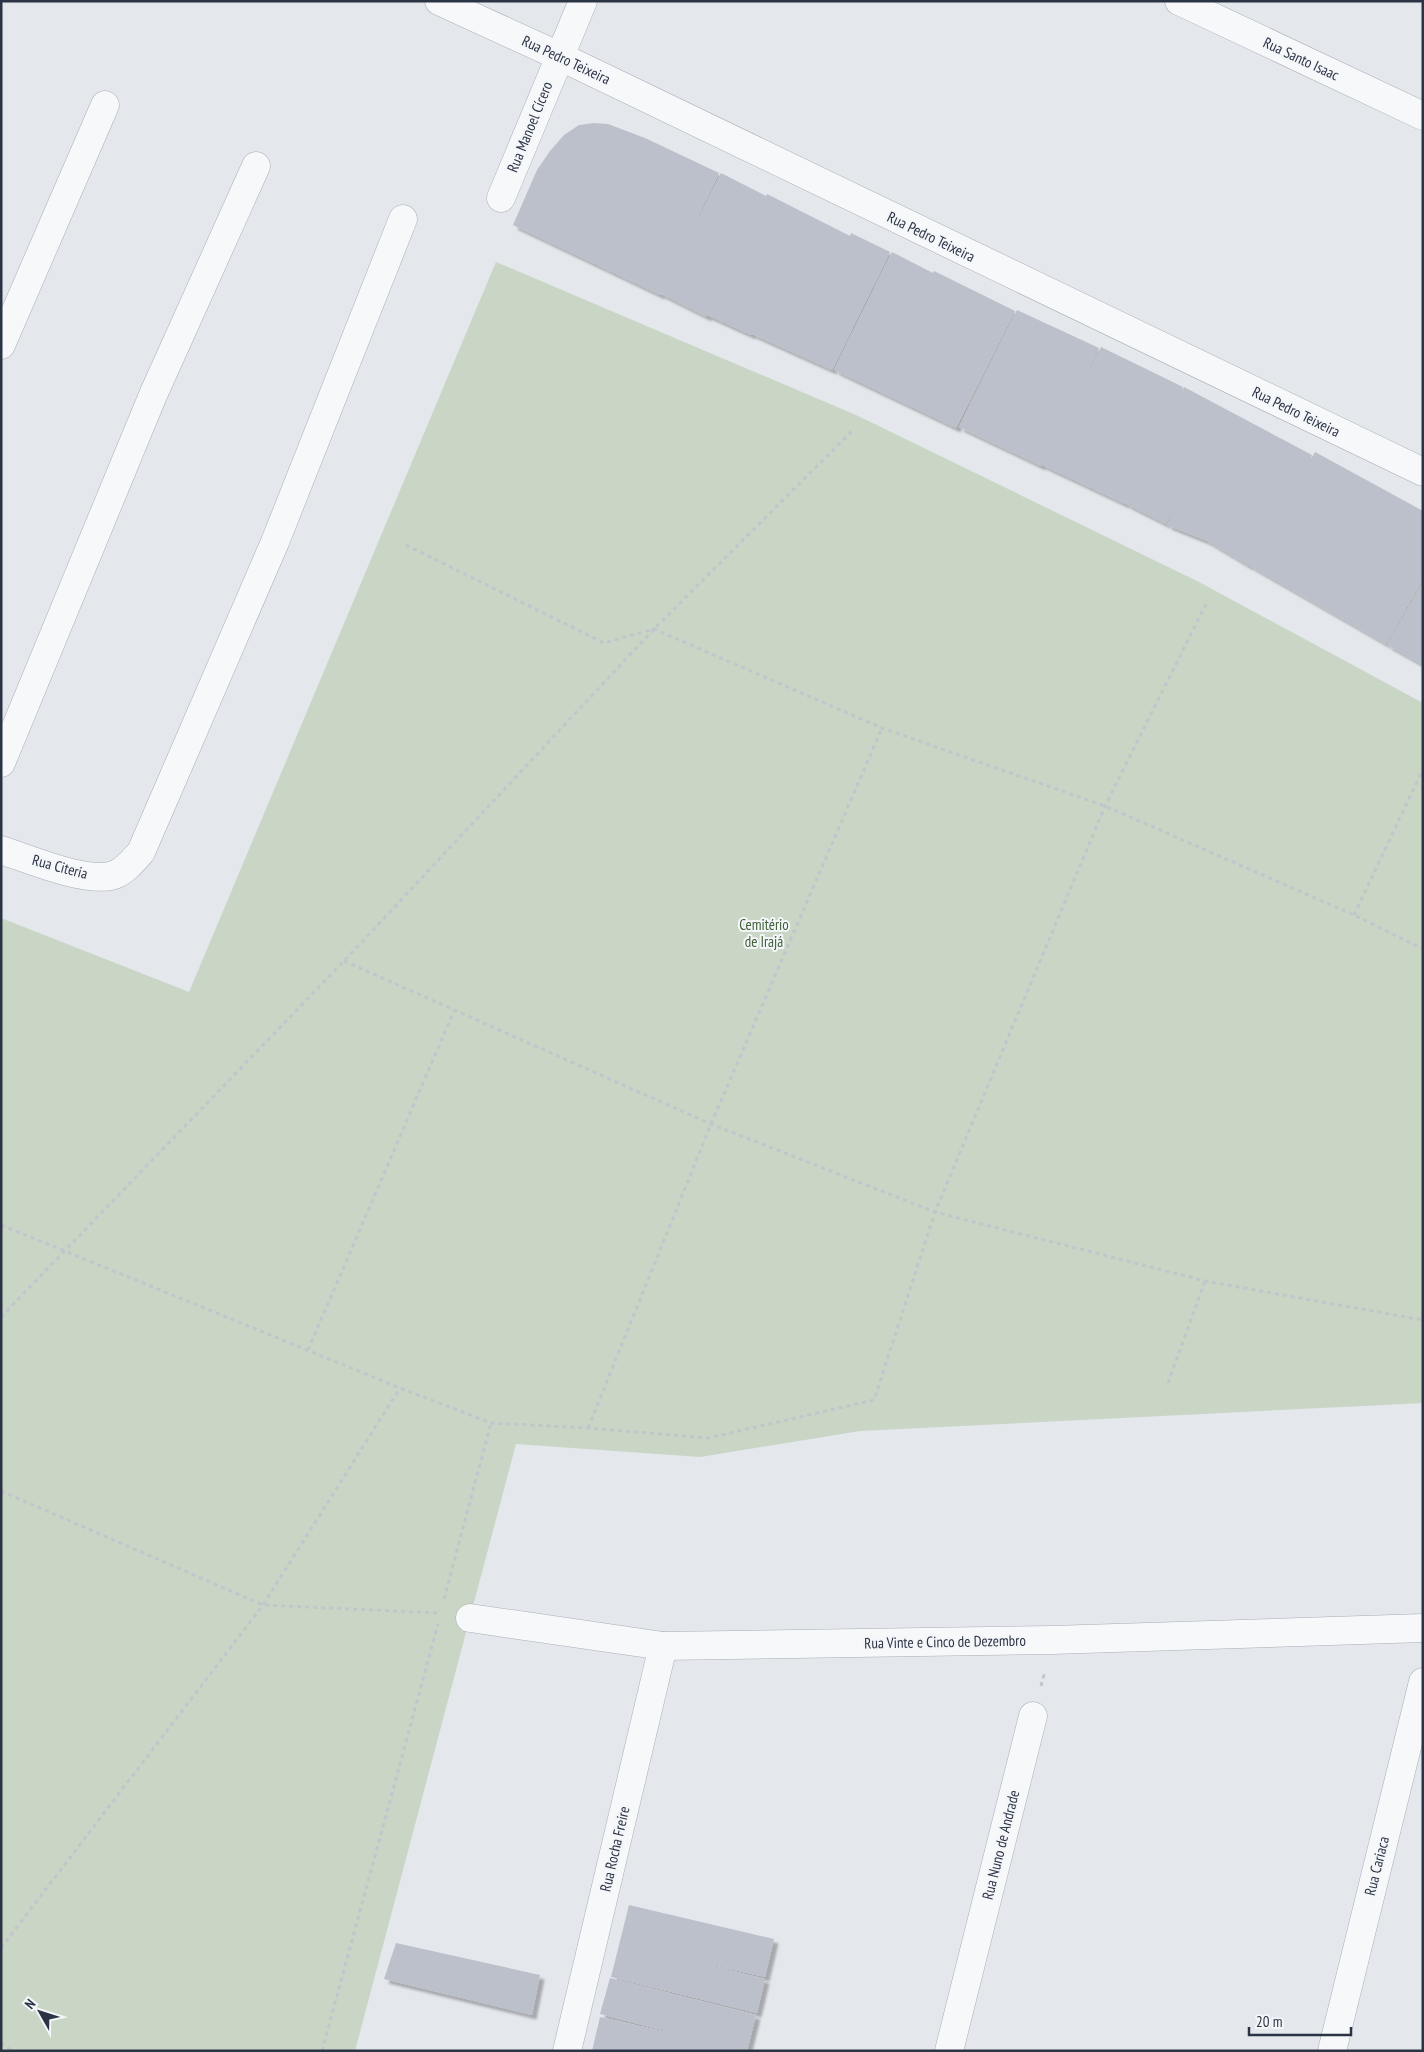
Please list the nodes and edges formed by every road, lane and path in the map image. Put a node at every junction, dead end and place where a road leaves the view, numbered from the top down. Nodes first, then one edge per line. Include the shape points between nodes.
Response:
1 (439, 1) edge
2 (583, 1) edge
3 (1180, 1) edge
4 (559, 56) junction
5 (105, 105) dead end
6 (1423, 116) edge
7 (256, 166) dead end
8 (501, 198) dead end
9 (404, 219) dead end
10 (1, 345) edge
11 (854, 429) dead end
12 (1423, 472) edge
13 (406, 545) dead end
14 (1207, 602) dead end
15 (654, 629) junction
16 (882, 728) junction
17 (1, 763) edge
18 (1423, 769) edge
19 (1105, 806) junction
20 (1, 850) edge
21 (1354, 915) junction
22 (1423, 948) edge
23 (344, 961) junction
24 (454, 1012) junction
25 (711, 1124) junction
26 (935, 1212) junction
27 (1, 1225) edge
28 (64, 1252) junction
29 (1205, 1281) junction
30 (1, 1317) edge
31 (1423, 1320) edge
32 (308, 1350) junction
33 (1168, 1382) dead end
34 (400, 1388) junction
35 (491, 1423) junction
36 (588, 1428) junction
37 (1, 1491) edge
38 (263, 1605) junction
39 (441, 1613) junction
40 (470, 1618) joint
41 (1423, 1628) edge
42 (1052, 1640) junction
43 (663, 1646) junction
44 (1423, 1682) edge
45 (1033, 1716) joint
46 (1, 1948) edge
47 (1, 2043) edge
48 (12, 2051) edge
49 (322, 2051) edge
50 (567, 2051) edge
51 (950, 2051) edge
52 (1332, 2051) edge

1 - 4 street, Rua Pedro Teixeira
2 - 4 street, Rua Manoel Cícero
3 - 6 street, Rua Santo Isaac
4 - 8 street, Rua Manoel Cícero
4 - 12 street, Rua Pedro Teixeira
5 - 10 street
7 - 17 street via 154,395
9 - 20 street, Rua Citeria via 274,542 141,852 115,875 100,877 78,875
11 - 15 path
13 - 15 path via 604,643
14 - 19 path
15 - 16 path
15 - 23 path
16 - 19 path
16 - 25 path
18 - 21 path
19 - 21 path
19 - 26 path
21 - 22 path
23 - 24 path
23 - 28 path
24 - 25 path
24 - 32 path
25 - 26 path
25 - 36 path
26 - 29 path
26 - 36 path via 874,1400 708,1438
27 - 28 path
28 - 30 path
28 - 32 path
29 - 31 path
29 - 33 path
32 - 34 path
34 - 35 path
34 - 38 path
35 - 36 path
35 - 39 path
37 - 38 path
38 - 39 path
38 - 46 path
39 - 40 path
39 - 49 path
40 - 43 street, Rua Vinte e Cinco de Dezembro
41 - 42 street, Rua Vinte e Cinco de Dezembro
42 - 43 street, Rua Vinte e Cinco de Dezembro
42 - 45 path
43 - 50 street, Rua Rocha Freire
44 - 52 street, Rua Cariaca
45 - 51 street, Rua Nuno de Andrade
47 - 48 path

